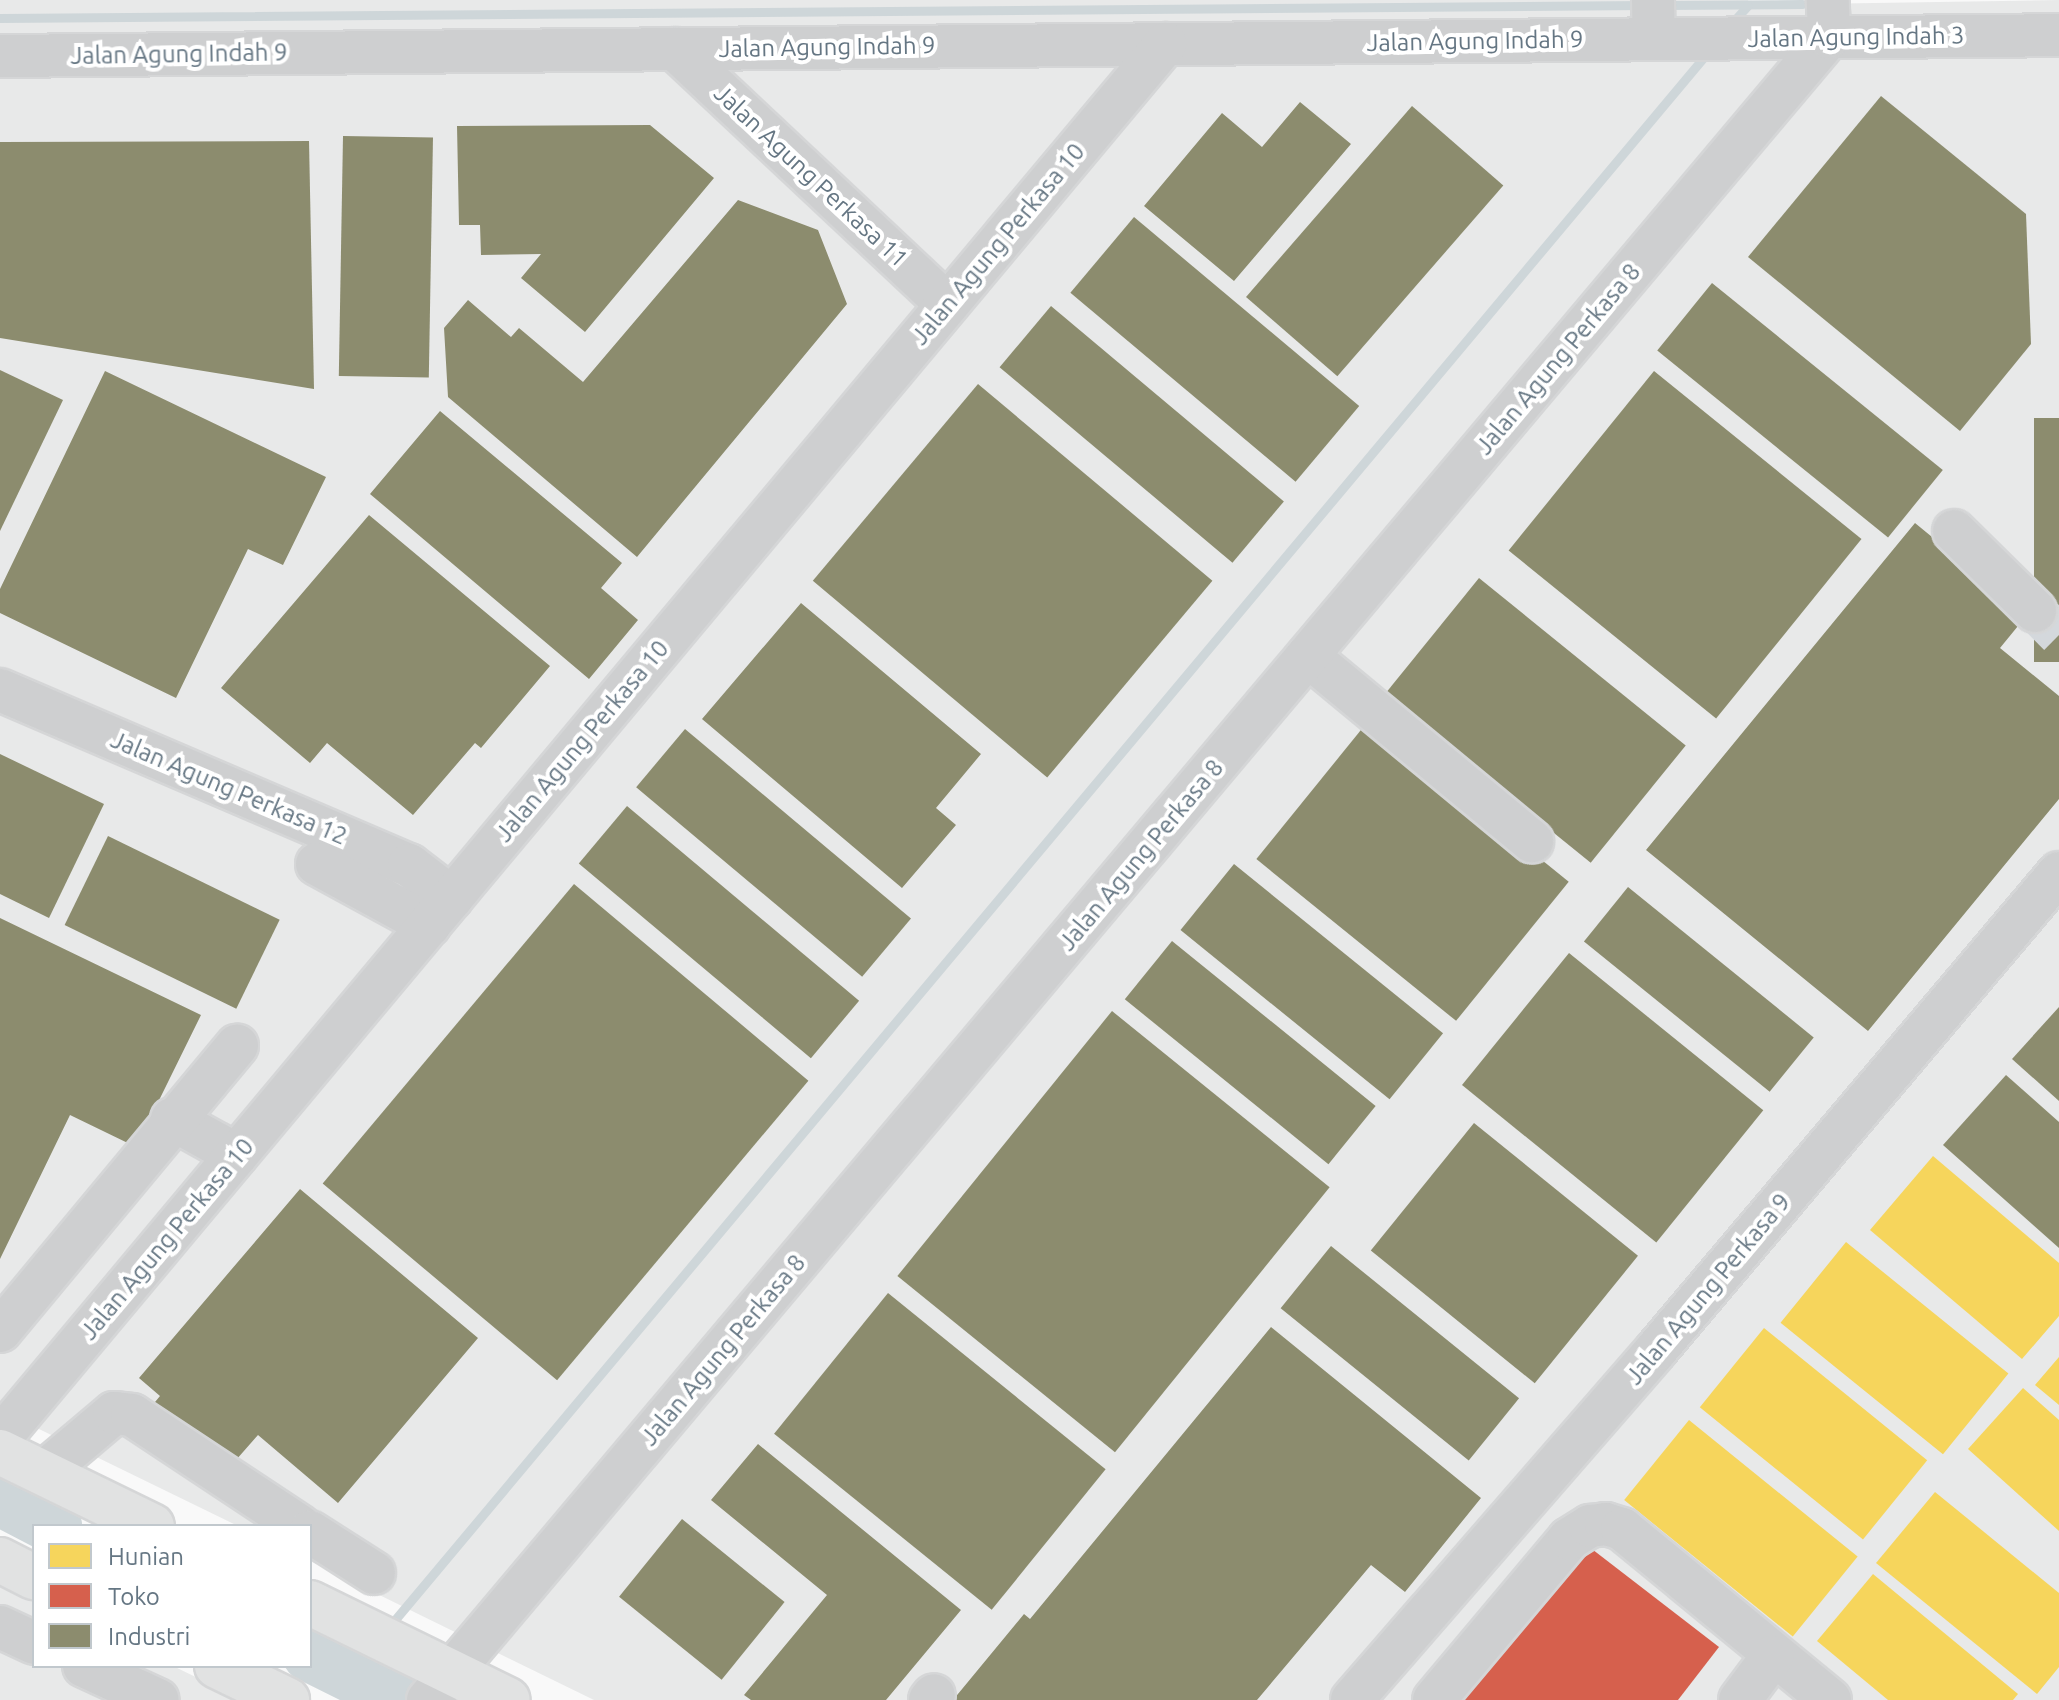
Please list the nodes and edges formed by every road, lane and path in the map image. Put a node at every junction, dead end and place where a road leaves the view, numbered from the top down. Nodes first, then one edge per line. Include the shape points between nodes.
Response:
1 (1654, 18) edge
2 (1828, 18) edge
3 (2059, 35) edge
4 (1165, 44) junction
5 (675, 49) junction
6 (0, 56) edge
7 (947, 304) junction
8 (1954, 531) dead end
9 (2035, 611) tunnel mouth
10 (1308, 656) junction
11 (0, 690) edge
12 (1532, 841) dead end
13 (317, 864) dead end
14 (2059, 873) edge
15 (440, 911) junction
16 (237, 1046) dead end
17 (172, 1119) junction
18 (237, 1155) junction
19 (0, 1331) edge
20 (0, 1438) edge
21 (0, 1452) edge
22 (43, 1473) junction
23 (148, 1524) edge
24 (297, 1524) edge
25 (312, 1533) edge
26 (0, 1560) edge
27 (374, 1573) dead end
28 (32, 1576) edge
29 (312, 1604) edge
30 (1772, 1657) junction
31 (88, 1668) edge
32 (221, 1668) edge
33 (437, 1680) edge
34 (135, 1695) edge
35 (287, 1700) edge
36 (508, 1700) edge
37 (1352, 1700) edge
38 (1434, 1700) edge
39 (1740, 1700) edge
40 (1830, 1700) edge

1 - 2 street, Jalan Agung Indah 3 via 1722,38
1 - 4 street, Jalan Agung Indah 9
2 - 3 street, Jalan Agung Indah 3
2 - 10 street, Jalan Agung Perkasa 8
4 - 5 street, Jalan Agung Indah 9
4 - 7 street, Jalan Agung Perkasa 10
5 - 6 street, Jalan Agung Indah 9
5 - 7 street, Jalan Agung Perkasa 11
7 - 15 street, Jalan Agung Perkasa 10
8 - 9 street
10 - 12 street
10 - 33 street, Jalan Agung Perkasa 8
11 - 15 street, Jalan Agung Perkasa 12 via 409,865
13 - 15 street
14 - 37 street, Jalan Agung Perkasa 9
15 - 18 street, Jalan Agung Perkasa 10
16 - 17 street
17 - 18 street
17 - 19 street
18 - 20 street, Jalan Agung Perkasa 10
21 - 22 main road
22 - 23 main road
22 - 24 street via 114,1413 132,1415
25 - 27 street
26 - 28 main road
29 - 33 main road via 364,1630
30 - 38 street via 1622,1529 1590,1526 1569,1539
30 - 39 street
30 - 40 street
31 - 34 street
32 - 35 main road
33 - 36 main road

